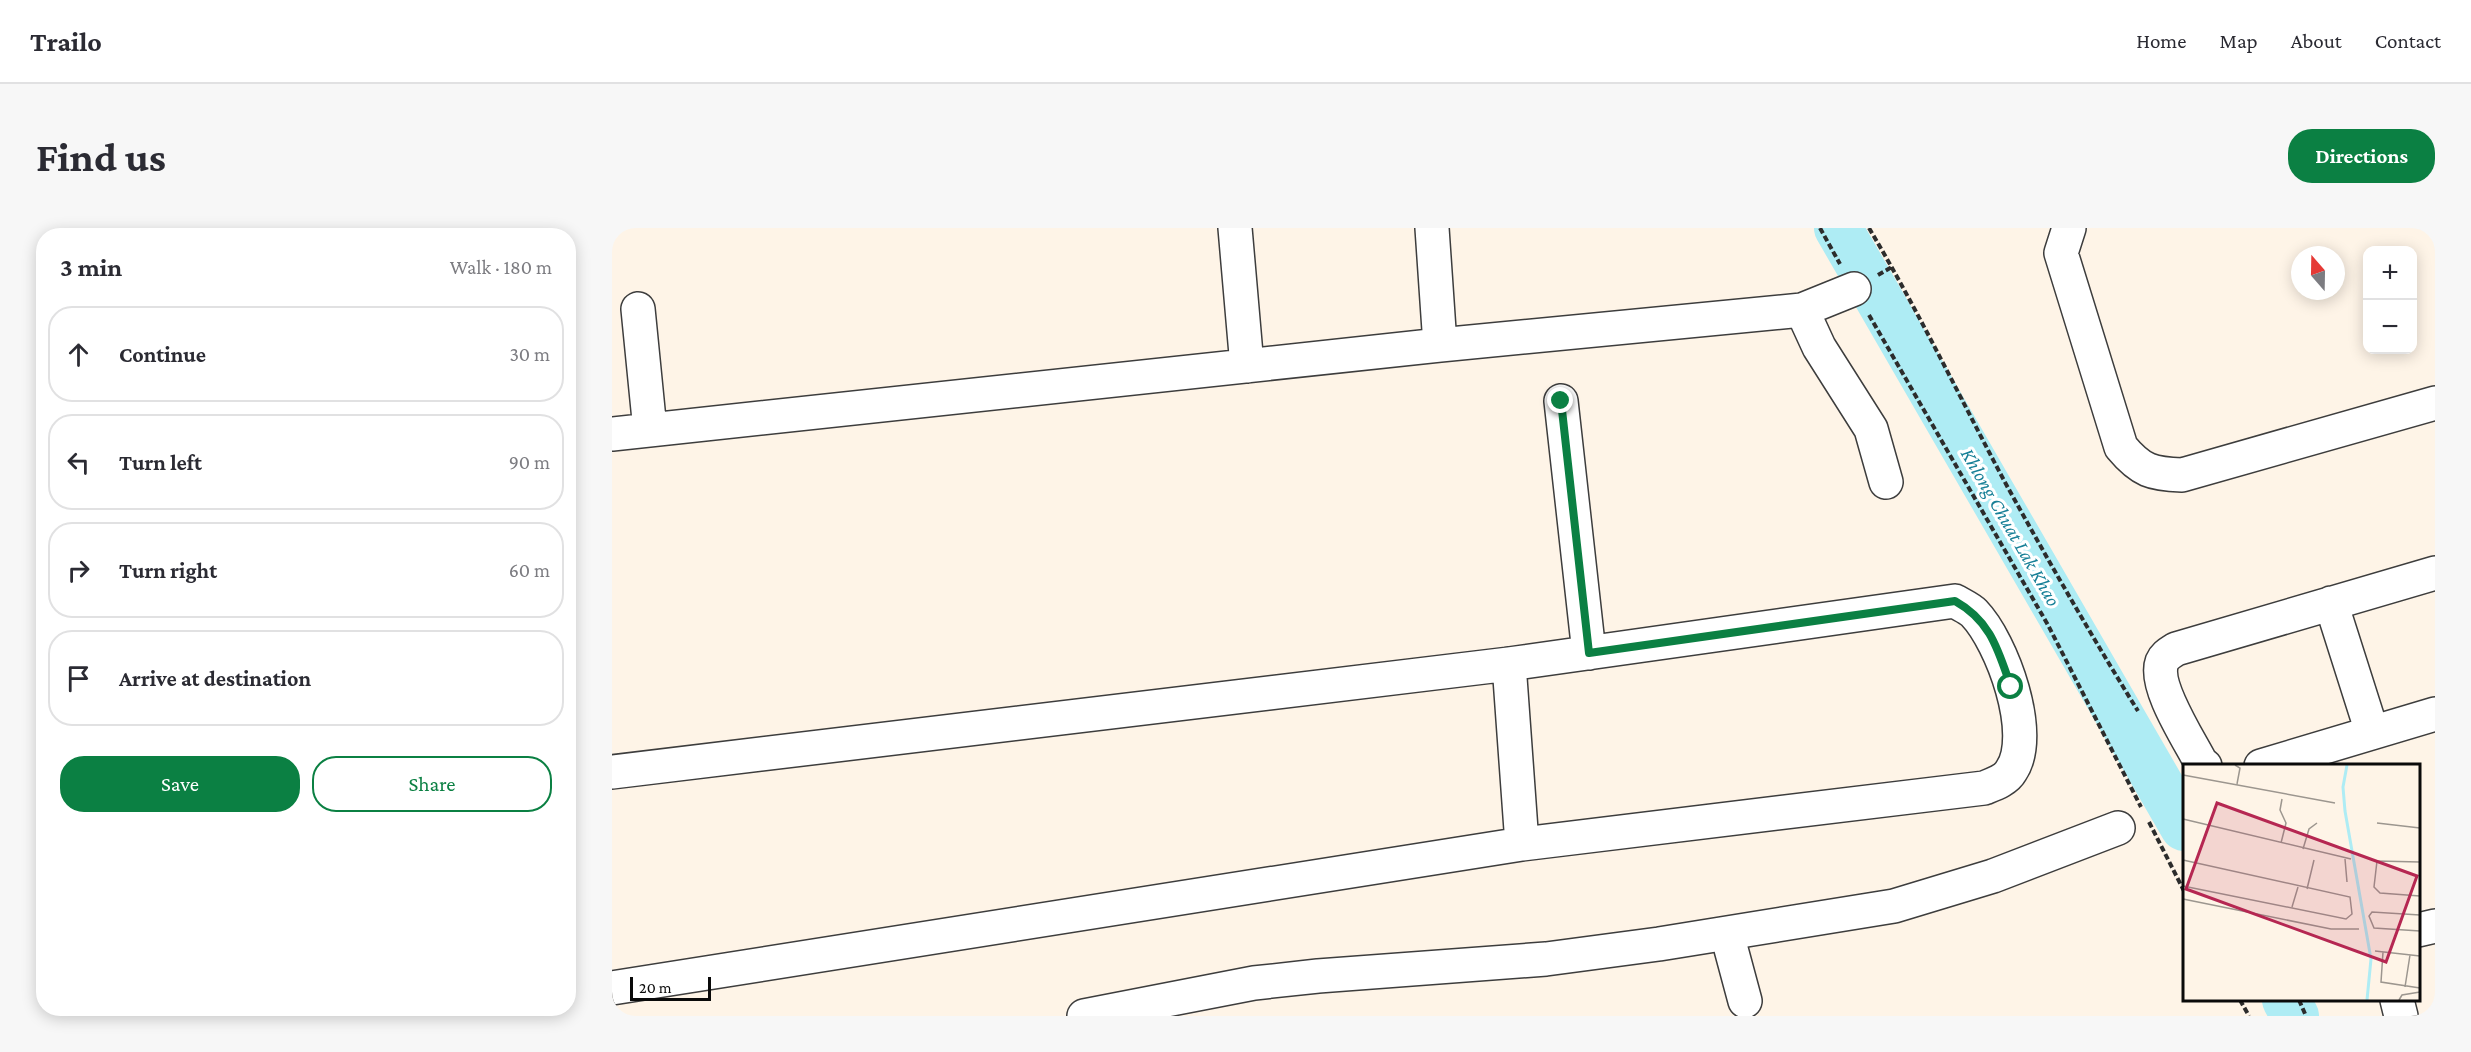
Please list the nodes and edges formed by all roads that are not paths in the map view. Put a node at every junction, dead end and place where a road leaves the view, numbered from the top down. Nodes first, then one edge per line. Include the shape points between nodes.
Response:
1 (1234, 228) edge
2 (1432, 228) edge
3 (2069, 228) edge
4 (1854, 289) road end
5 (638, 309) dead end
6 (1802, 310) junction
7 (1440, 345) junction
8 (1246, 366) junction
9 (1561, 401) dead end
10 (2435, 403) edge
11 (650, 430) junction
12 (612, 434) edge
13 (1886, 482) dead end
14 (2435, 573) edge
15 (2331, 603) junction
16 (1589, 653) junction
17 (1509, 664) junction
18 (2435, 714) edge
19 (2372, 732) junction
20 (2203, 764) edge
21 (2264, 764) edge
22 (612, 772) edge
23 (2118, 828) dead end
24 (1522, 844) junction
25 (2435, 926) edge
26 (2420, 930) edge
27 (1726, 934) junction
28 (612, 988) edge
29 (1744, 1001) dead end
30 (2397, 1001) edge
31 (1159, 1008) edge
32 (1084, 1016) edge
33 (2401, 1016) edge

1 - 8 street
2 - 7 street
3 - 10 street via 2061,253 2121,447 2134,463 2155,474 2182,475
4 - 6 street
5 - 11 street
6 - 7 street
6 - 13 street via 1819,347 1871,429
7 - 8 street
8 - 11 street
9 - 16 street
11 - 12 street
14 - 15 street
15 - 19 street
15 - 20 street via 2176,649 2166,656 2161,664 2166,695
16 - 17 street
16 - 24 street via 1955,601 1973,611 1998,651 2020,727 2018,758 2011,773 1984,788
17 - 22 street
17 - 24 street
18 - 19 street
19 - 21 street
23 - 27 street via 1993,876 1894,906
24 - 28 street
25 - 26 street
27 - 29 street
27 - 31 street via 1546,959 1275,981
30 - 33 street
31 - 32 street

